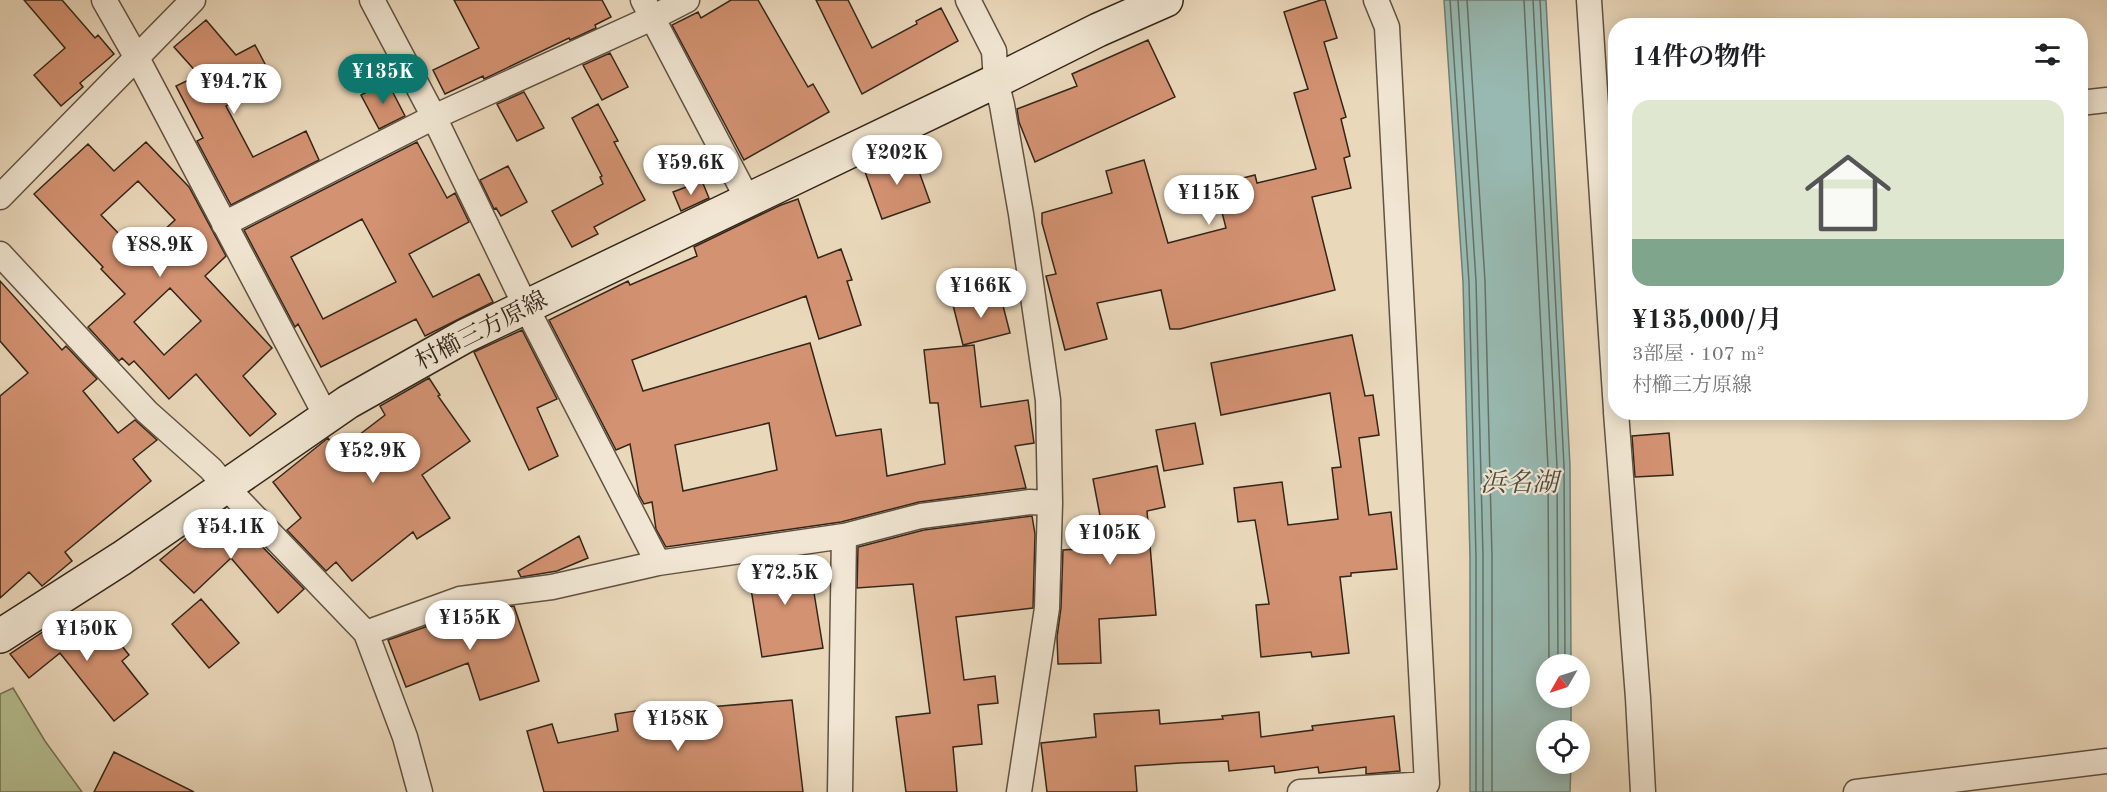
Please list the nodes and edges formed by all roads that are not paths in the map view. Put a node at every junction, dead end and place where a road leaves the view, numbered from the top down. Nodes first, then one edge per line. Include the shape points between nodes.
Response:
1 (104, 0) edge
2 (193, 0) edge
3 (372, 0) edge
4 (687, 0) edge
5 (968, 0) edge
6 (1166, 0) edge
7 (1376, 0) edge
8 (1589, 0) edge
9 (648, 9) edge
10 (137, 58) junction
11 (996, 81) junction
12 (2107, 100) edge
13 (2088, 102) edge
14 (434, 117) junction
15 (1607, 160) edge
16 (1608, 188) edge
17 (0, 197) edge
18 (748, 200) junction
19 (224, 224) junction
20 (0, 254) edge
21 (526, 307) junction
22 (326, 416) junction
23 (1617, 420) edge
24 (225, 486) junction
25 (1050, 503) junction
26 (844, 536) junction
27 (658, 563) junction
28 (366, 633) junction
29 (0, 636) edge
30 (2107, 761) edge
31 (420, 792) edge
32 (840, 792) edge
33 (1019, 792) edge
34 (1300, 792) edge
35 (1643, 792) edge
36 (1856, 792) edge

1 - 10 street
2 - 10 street
3 - 14 street
4 - 9 street
5 - 11 street via 994,51
6 - 11 main road, 村櫛三方原線
7 - 34 street via 1387,27 1427,784
8 - 15 street
9 - 14 street
9 - 18 street
10 - 17 street
10 - 19 street
11 - 18 main road, 村櫛三方原線
11 - 25 street via 1021,214 1048,400
12 - 13 street
14 - 19 street
14 - 21 street
15 - 16 street
18 - 21 main road, 村櫛三方原線
19 - 22 street
20 - 24 street via 147,412
21 - 22 main road, 村櫛三方原線 via 418,361
21 - 27 street
22 - 24 main road, 村櫛三方原線
23 - 35 street
24 - 28 street
24 - 29 main road, 村櫛三方原線
25 - 26 street via 1030,502 921,516
25 - 33 street via 1047,608
26 - 27 street
26 - 32 street
27 - 28 street via 552,587 460,599
28 - 31 street via 405,737
30 - 36 street

